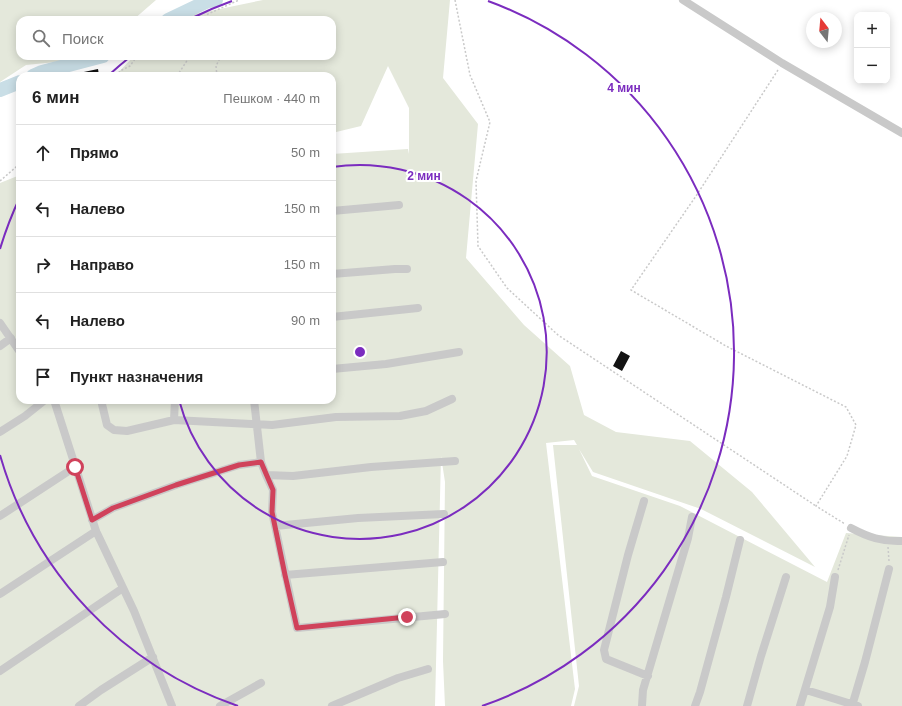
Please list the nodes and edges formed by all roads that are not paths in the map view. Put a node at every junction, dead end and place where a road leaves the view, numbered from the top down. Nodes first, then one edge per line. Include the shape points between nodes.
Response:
1 (683, 0) edge
2 (902, 133) edge
3 (399, 206) dead end
4 (336, 211) edge
5 (407, 269) dead end
6 (336, 274) edge
7 (418, 308) dead end
8 (336, 317) edge
9 (0, 322) edge
10 (11, 338) junction
11 (0, 346) edge
12 (16, 346) edge
13 (459, 352) dead end
14 (336, 369) edge
15 (452, 399) dead end
16 (40, 404) edge
17 (55, 404) edge
18 (102, 404) edge
19 (175, 404) edge
20 (255, 404) edge
21 (174, 420) junction
22 (258, 424) junction
23 (0, 432) edge
24 (455, 460) dead end
25 (261, 462) junction
26 (75, 467) junction
27 (266, 475) junction
28 (644, 501) dead end
29 (444, 514) dead end
30 (0, 516) edge
31 (692, 517) dead end
32 (92, 520) junction
33 (275, 526) junction
34 (851, 528) road end
35 (96, 531) junction
36 (740, 540) dead end
37 (902, 541) edge
38 (443, 562) dead end
39 (889, 569) road end
40 (285, 575) junction
41 (786, 577) dead end
42 (835, 578) road end
43 (123, 588) junction
44 (0, 594) edge
45 (445, 614) dead end
46 (153, 657) junction
47 (428, 669) dead end
48 (0, 671) edge
49 (648, 676) junction
50 (261, 683) dead end
51 (806, 690) junction
52 (854, 705) edge
53 (79, 706) edge
54 (172, 706) edge
55 (220, 706) edge
56 (332, 706) edge
57 (642, 706) edge
58 (695, 706) edge
59 (747, 706) edge
60 (800, 706) edge

1 - 2 street via 782,63
3 - 4 street
5 - 6 street
7 - 8 street
9 - 10 street
10 - 11 street
10 - 12 street
13 - 14 street via 386,364
15 - 22 street via 426,411 400,416 336,417 272,425
16 - 23 street
17 - 26 street
18 - 21 street via 107,425 114,430 127,431
19 - 21 street
20 - 22 street
21 - 22 street
22 - 25 street
24 - 27 street via 293,476
25 - 27 street
25 - 32 street via 239,465 176,485 113,508
26 - 30 street
26 - 32 street
27 - 33 street via 273,490 272,512
28 - 49 street via 604,650 606,659
29 - 33 street via 358,518
31 - 49 street
32 - 35 street
33 - 40 street
34 - 37 street via 888,541
35 - 43 street
35 - 44 street
36 - 58 street
38 - 40 street
39 - 52 street
40 - 45 street via 297,628
41 - 59 street
42 - 51 street via 830,607
43 - 46 street
43 - 48 street
46 - 53 street
46 - 54 street
47 - 56 street via 398,678
49 - 57 street via 643,690
50 - 55 street
51 - 52 street
51 - 60 street

